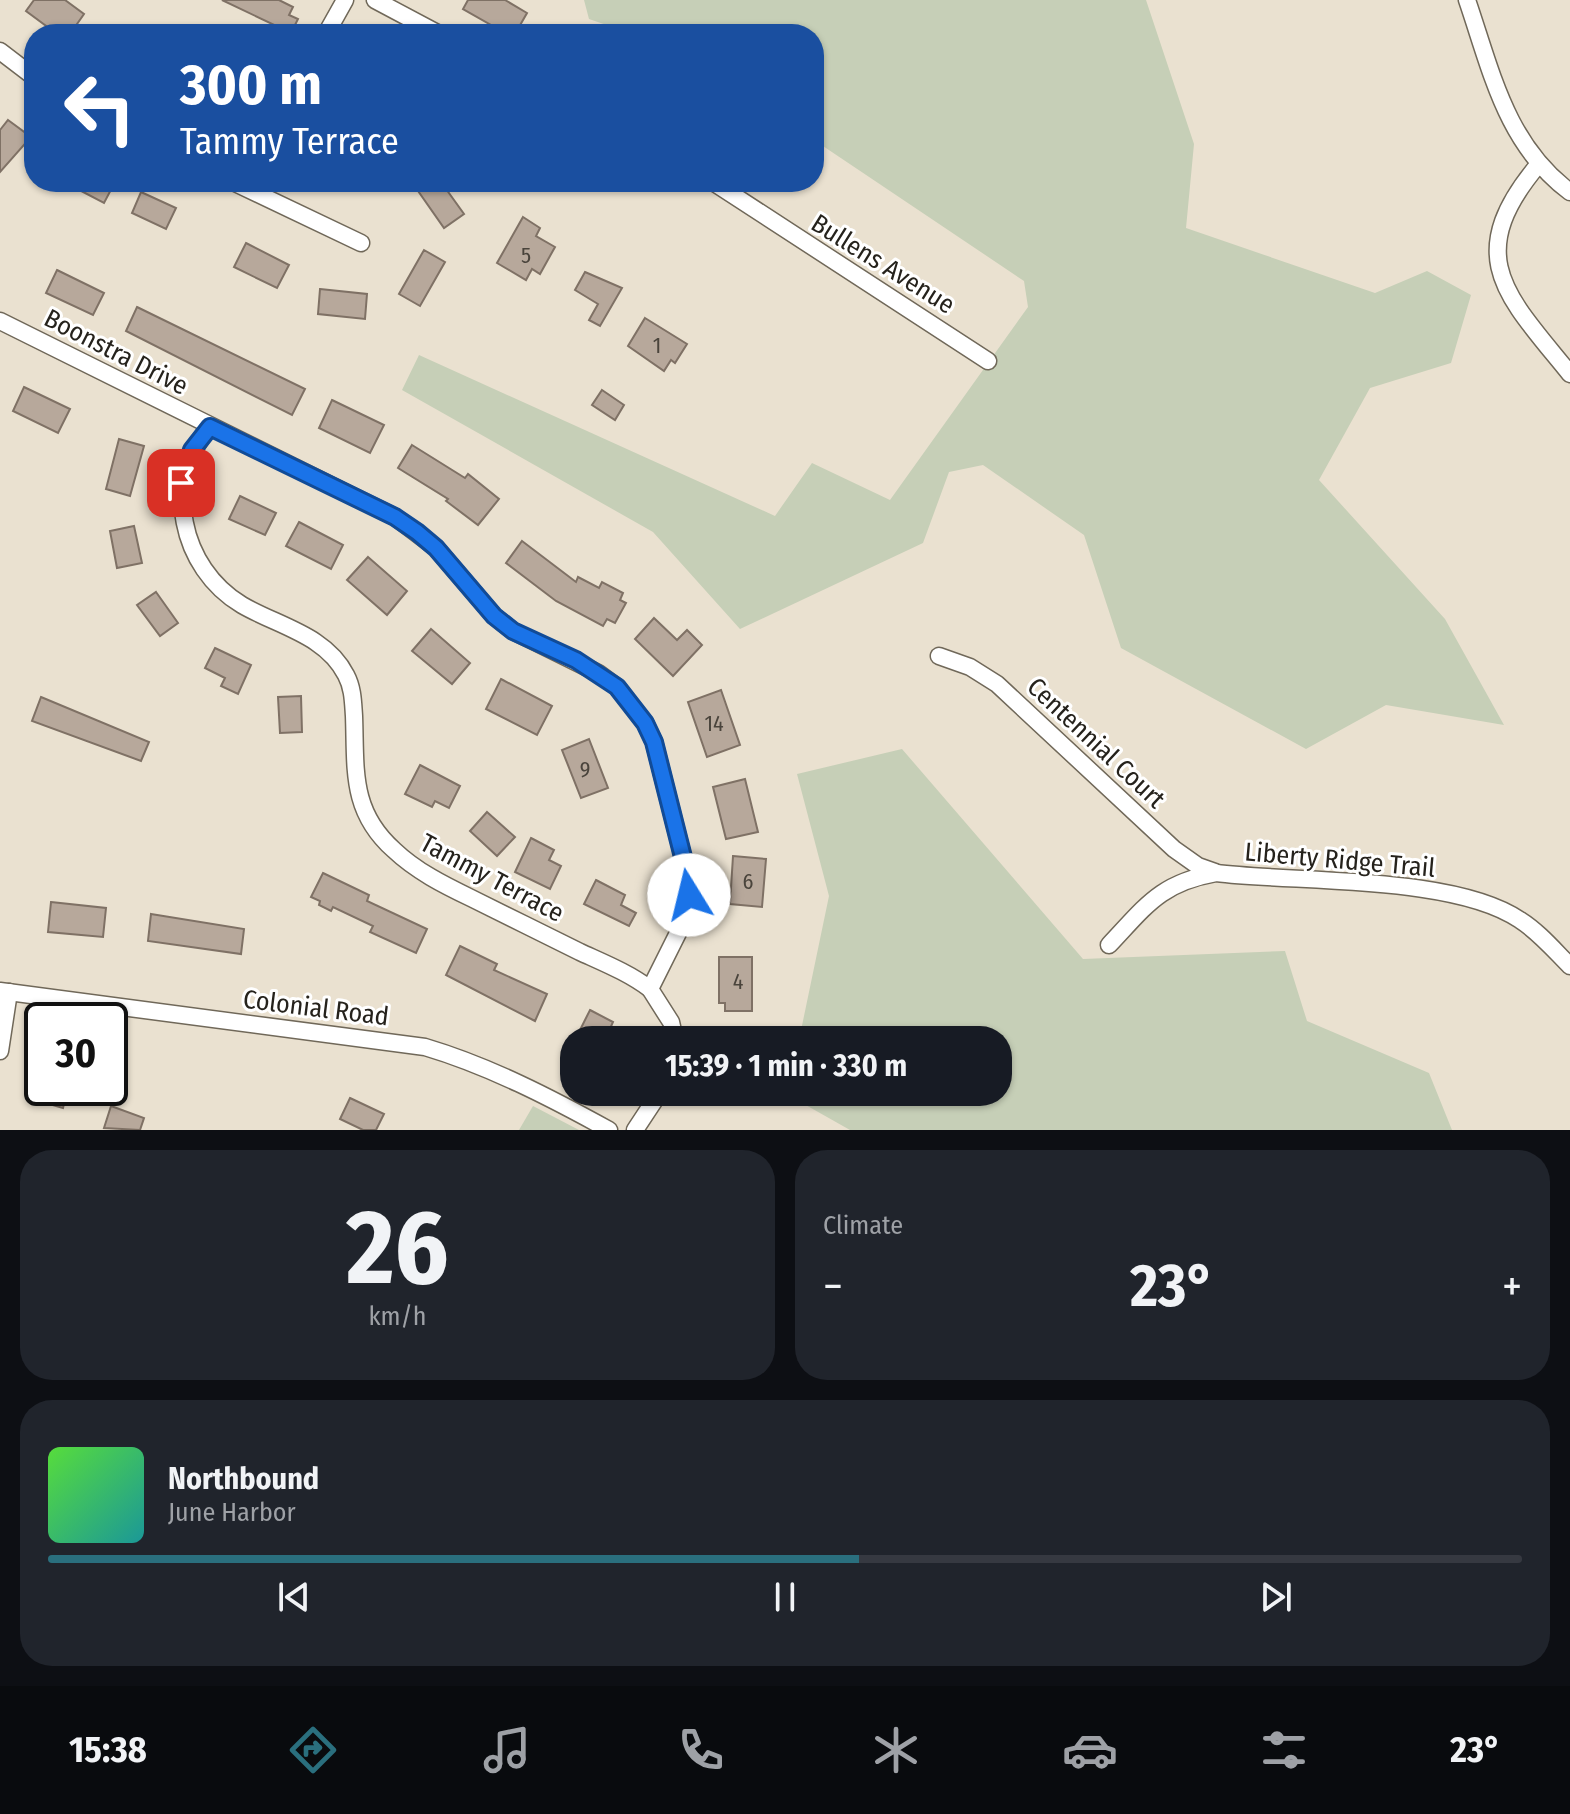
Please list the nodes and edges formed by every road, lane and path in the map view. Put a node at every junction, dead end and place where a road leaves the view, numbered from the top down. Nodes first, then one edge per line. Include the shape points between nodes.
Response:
1 (345, 0) edge
2 (375, 0) edge
3 (1467, 0) edge
4 (332, 24) edge
5 (420, 24) edge
6 (0, 51) edge
7 (24, 69) edge
8 (1538, 165) junction
9 (260, 192) edge
10 (728, 192) edge
11 (1570, 192) edge
12 (361, 243) dead end
13 (0, 321) edge
14 (988, 361) dead end
15 (1570, 374) edge
16 (210, 427) junction
17 (939, 656) dead end
18 (1216, 873) junction
19 (1109, 945) dead end
20 (1570, 966) edge
21 (650, 989) junction
22 (4, 992) edge
23 (672, 1026) edge
24 (0, 1051) edge
25 (651, 1106) edge
26 (609, 1130) edge
27 (635, 1130) edge

1 - 4 street
2 - 5 street
3 - 8 street via 1508,117
6 - 7 street
8 - 11 street
8 - 15 street via 1506,210 1498,256 1503,286
9 - 12 street
10 - 14 street, Bullens Avenue
13 - 16 street, Boonstra Drive
16 - 21 street, Boonstra Drive via 395,517 436,548 513,631 598,673 632,704 654,742 688,877 686,913
16 - 21 street, Tammy Terrace via 192,450 181,483 180,504 192,547 204,568 240,604 309,637 338,661 353,692 355,783 378,833 411,864 450,888
17 - 18 street, Centennial Court via 997,684 1174,849
18 - 19 street, Liberty Ridge Trail via 1170,886
18 - 20 street, Liberty Ridge Trail via 1422,890 1475,900 1520,919
21 - 23 street
22 - 24 street
22 - 26 street, Colonial Road via 425,1047
25 - 27 street

